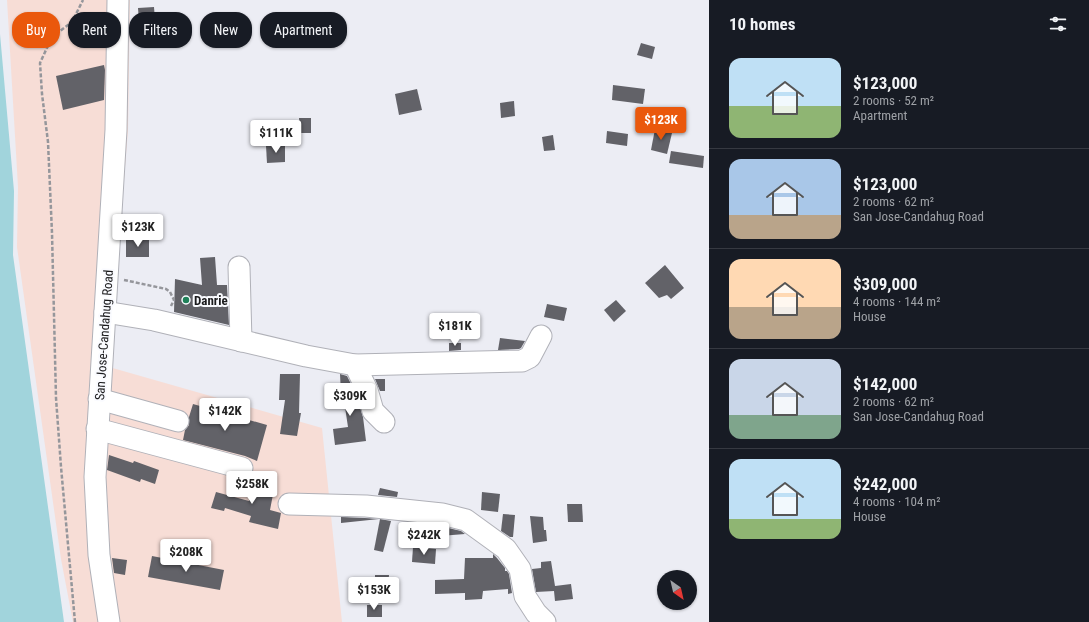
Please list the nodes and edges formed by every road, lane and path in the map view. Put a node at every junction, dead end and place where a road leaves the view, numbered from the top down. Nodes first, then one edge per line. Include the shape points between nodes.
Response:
1 (83, 0) edge
2 (118, 0) edge
3 (239, 267) dead end
4 (108, 277) junction
5 (166, 308) dead end
6 (105, 312) junction
7 (541, 336) dead end
8 (241, 341) junction
9 (355, 365) junction
10 (99, 399) junction
11 (178, 421) dead end
12 (384, 422) dead end
13 (98, 429) junction
14 (242, 468) dead end
15 (289, 504) dead end
16 (75, 622) edge
17 (109, 622) edge
18 (545, 622) edge

1 - 16 path via 72,22 52,37 40,63 48,142 56,398
2 - 4 street, San Jose-Candahug Road via 116,130
3 - 8 street
4 - 5 path via 166,289 174,300 171,306
4 - 6 street, San Jose-Candahug Road
6 - 8 street via 154,320
6 - 10 street, San Jose-Candahug Road
7 - 9 street via 530,357 522,361
8 - 9 street
9 - 12 street via 367,390 373,411
10 - 11 street
10 - 13 street, San Jose-Candahug Road
13 - 14 street
13 - 17 street, San Jose-Candahug Road via 95,477 99,555
15 - 18 street via 366,506 442,514 466,520 506,549 520,569 525,596

